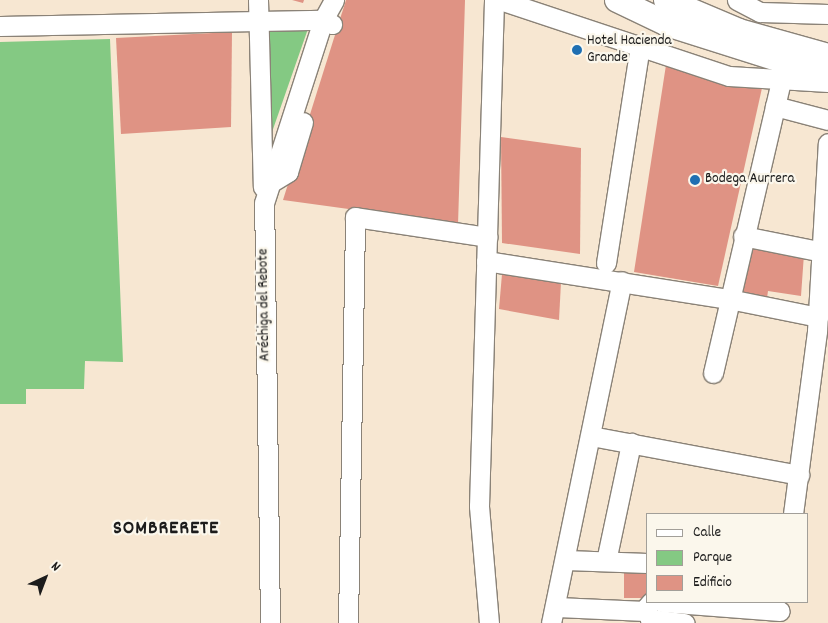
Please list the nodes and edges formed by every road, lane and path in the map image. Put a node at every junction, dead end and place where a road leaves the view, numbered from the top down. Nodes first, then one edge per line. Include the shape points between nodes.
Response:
1 (258, 0) edge
2 (334, 0) edge
3 (494, 0) edge
4 (500, 0) edge
5 (617, 0) edge
6 (666, 0) edge
7 (737, 0) edge
8 (828, 14) edge
9 (258, 22) junction
10 (328, 22) junction
11 (0, 26) edge
12 (640, 46) junction
13 (828, 56) edge
14 (828, 75) edge
15 (781, 81) junction
16 (828, 82) edge
17 (775, 106) junction
18 (828, 120) edge
19 (828, 143) edge
20 (264, 203) junction
21 (743, 236) junction
22 (487, 237) junction
23 (825, 252) edge
24 (486, 261) junction
25 (606, 264) dead end
26 (622, 281) junction
27 (729, 299) junction
28 (821, 327) edge
29 (713, 373) dead end
30 (591, 436) junction
31 (631, 443) junction
32 (799, 475) junction
33 (793, 513) edge
34 (566, 560) junction
35 (606, 561) junction
36 (646, 563) edge
37 (674, 603) edge
38 (649, 606) edge
39 (780, 612) edge
40 (554, 615) edge
41 (270, 623) edge
42 (348, 623) edge
43 (489, 623) edge
44 (685, 623) edge

1 - 9 street
2 - 10 street
3 - 22 street
4 - 12 street
5 - 14 main road via 683,30
6 - 13 main road via 739,31
7 - 8 street via 760,12
9 - 10 street
9 - 11 street
9 - 20 street
10 - 20 street, Aréchiga del Rebote via 288,172 270,183
12 - 15 street via 729,76
12 - 25 street
15 - 16 street
15 - 17 street
17 - 18 street
17 - 21 street
19 - 23 street
20 - 41 street, Aréchiga del Rebote
21 - 23 street
21 - 27 street
22 - 24 street
22 - 42 street via 355,217
23 - 28 street
24 - 26 street
24 - 43 street via 479,506
26 - 27 street
26 - 30 street
27 - 28 street
27 - 29 street
28 - 32 street
30 - 31 street
30 - 34 street
31 - 32 street
31 - 35 street
32 - 33 street
34 - 35 street
34 - 40 street
35 - 36 street
37 - 39 street
38 - 40 street
38 - 44 street via 653,620

